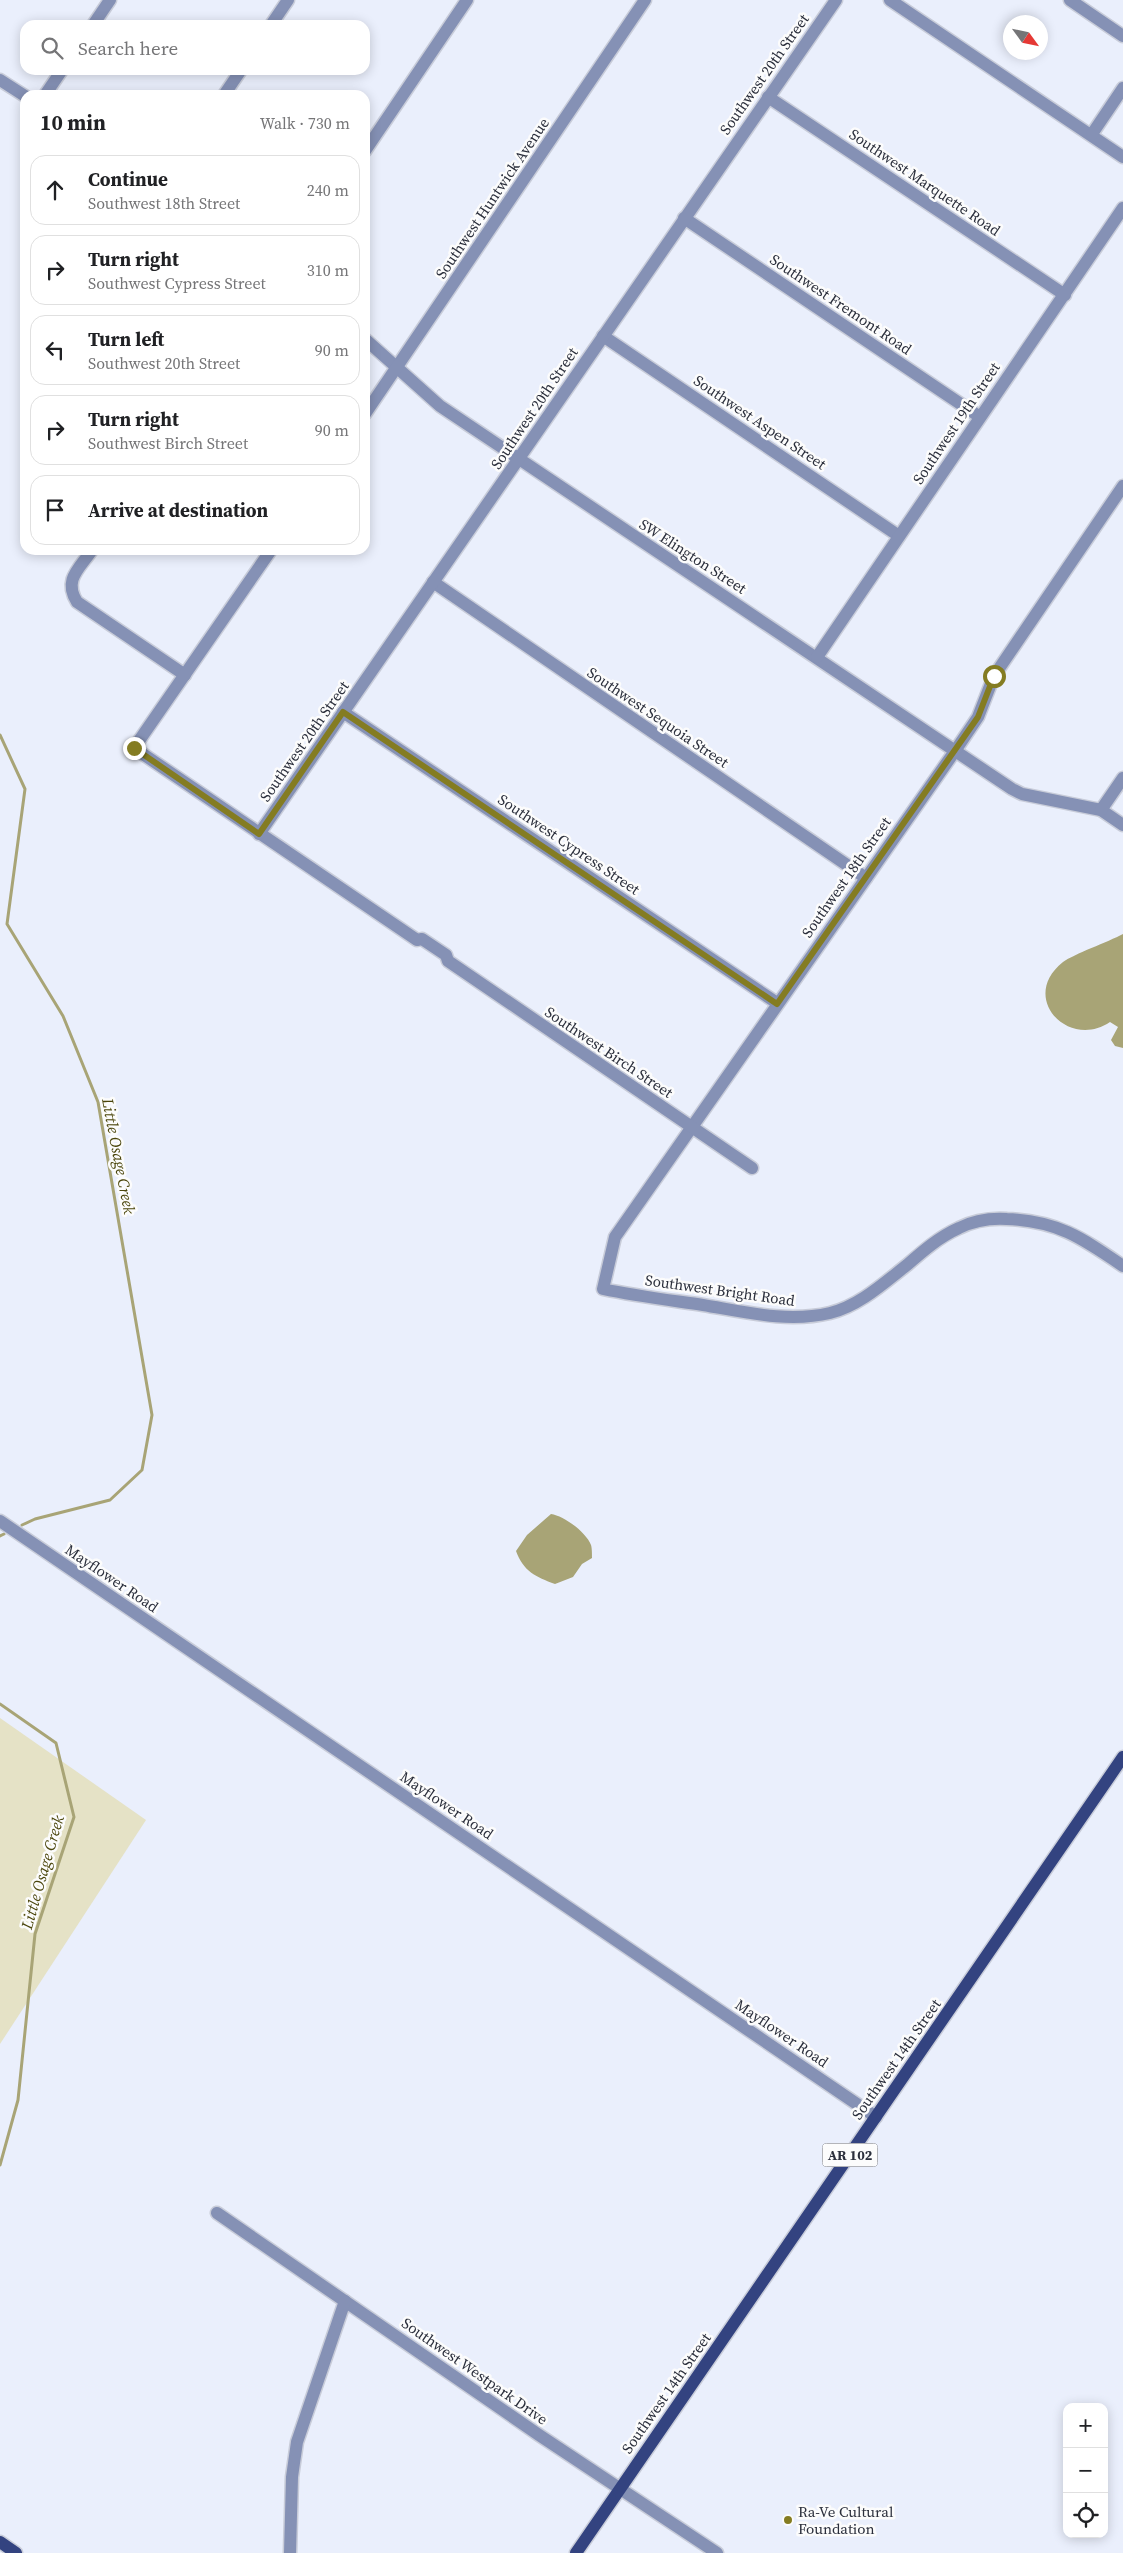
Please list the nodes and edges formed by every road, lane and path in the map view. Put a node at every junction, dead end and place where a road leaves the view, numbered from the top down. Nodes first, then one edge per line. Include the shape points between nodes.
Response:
1 (110, 0) edge
2 (288, 0) edge
3 (467, 0) edge
4 (645, 0) edge
5 (836, 0) edge
6 (890, 0) edge
7 (1070, 0) edge
8 (96, 20) edge
9 (274, 20) edge
10 (1123, 36) edge
11 (59, 75) edge
12 (238, 75) edge
13 (0, 80) edge
14 (1123, 88) edge
15 (48, 90) edge
16 (227, 90) edge
17 (20, 93) edge
18 (768, 97) junction
19 (1092, 134) junction
20 (370, 144) edge
21 (1123, 157) edge
22 (1123, 208) edge
23 (684, 218) junction
24 (1065, 295) junction
25 (603, 336) junction
26 (370, 344) edge
27 (397, 368) junction
28 (370, 407) edge
29 (980, 417) junction
30 (518, 460) junction
31 (1123, 486) edge
32 (899, 536) junction
33 (89, 555) edge
34 (268, 555) edge
35 (433, 582) junction
36 (817, 657) junction
37 (184, 675) junction
38 (343, 712) junction
39 (955, 750) junction
40 (1123, 778) edge
41 (1101, 810) junction
42 (1123, 825) edge
43 (259, 834) junction
44 (866, 878) junction
45 (777, 1004) junction
46 (692, 1128) junction
47 (752, 1168) dead end
48 (1123, 1266) edge
49 (602, 1289) joint
50 (0, 1521) edge
51 (1123, 1757) edge
52 (876, 2117) junction
53 (218, 2214) dead end
54 (345, 2301) junction
55 (620, 2488) junction
56 (0, 2542) edge
57 (16, 2553) edge
58 (290, 2553) edge
59 (576, 2553) edge
60 (717, 2553) edge

1 - 8 street
2 - 9 street
3 - 20 street
4 - 27 street, Southwest Huntwick Avenue
5 - 18 street, Southwest 20th Street
6 - 19 street
7 - 10 street
11 - 15 street
12 - 16 street
13 - 17 street
14 - 19 street
18 - 23 street, Southwest 20th Street
18 - 24 street, Southwest Marquette Road
19 - 21 street
22 - 24 street, Southwest 19th Street
23 - 25 street, Southwest 20th Street
23 - 29 street, Southwest Fremont Road
24 - 29 street, Southwest 19th Street
25 - 30 street, Southwest 20th Street
25 - 32 street, Southwest Aspen Street
26 - 27 street, SW Elington Street
27 - 28 street, Southwest Huntwick Avenue
27 - 30 street, SW Elington Street via 440,406
29 - 32 street, Southwest 19th Street
30 - 35 street, Southwest 20th Street
30 - 36 street, SW Elington Street
31 - 39 street, Southwest 18th Street via 994,676 978,717
32 - 36 street, Southwest 19th Street
33 - 37 street via 72,579 71,592 77,602
34 - 37 street
35 - 38 street, Southwest 20th Street
35 - 44 street, Southwest Sequoia Street
36 - 39 street, SW Elington Street
37 - 43 street, Southwest Birch Street via 134,748
38 - 43 street, Southwest 20th Street
38 - 45 street, Southwest Cypress Street
39 - 41 street, SW Elington Street via 1022,794
39 - 44 street, Southwest 18th Street
40 - 41 street
41 - 42 street
43 - 46 street, Southwest Birch Street via 416,940 418,946 441,962 448,961
44 - 45 street, Southwest 18th Street
45 - 46 street, Southwest 18th Street
46 - 47 street, Southwest Birch Street
46 - 49 street, Southwest 18th Street via 615,1237
48 - 49 street, Southwest Bright Road via 1081,1238 1050,1224 999,1219 960,1227 934,1242 853,1304 831,1312 800,1317 758,1315
50 - 52 street, Mayflower Road
51 - 52 main road, Southwest 14th Street / AR 102
52 - 55 main road, Southwest 14th Street / AR 102
53 - 54 street, Southwest Westpark Drive
54 - 55 street, Southwest Westpark Drive
54 - 58 street via 297,2442 292,2477
55 - 59 main road, Southwest 14th Street / AR 102
55 - 60 street, Southwest Westpark Drive
56 - 57 main road

